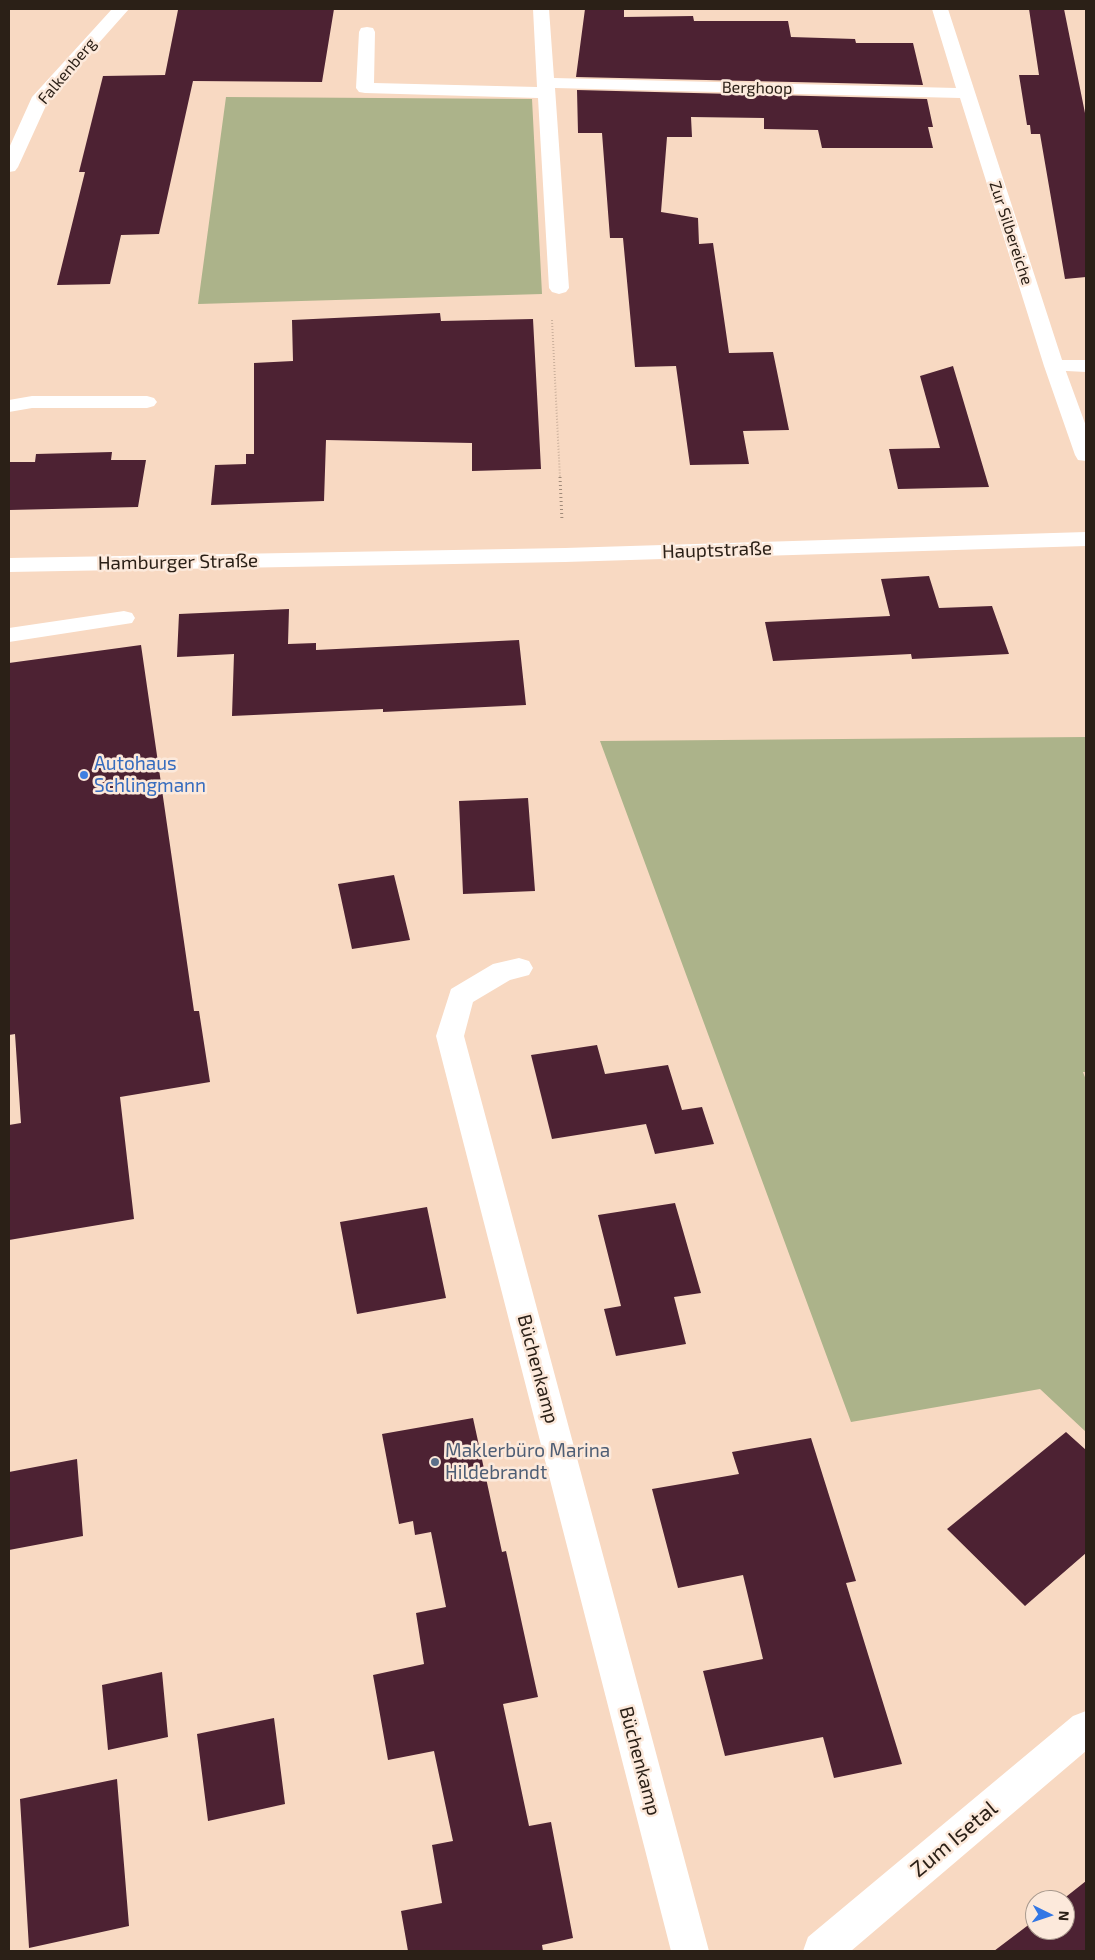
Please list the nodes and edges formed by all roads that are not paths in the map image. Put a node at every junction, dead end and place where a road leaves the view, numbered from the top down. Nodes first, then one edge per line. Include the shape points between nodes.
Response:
1 (121, 9) edge
2 (541, 9) edge
3 (940, 9) edge
4 (368, 32) dead end
5 (548, 88) junction
6 (966, 93) junction
7 (9, 167) edge
8 (559, 288) road end
9 (1054, 366) junction
10 (1086, 366) edge
11 (148, 402) dead end
12 (9, 406) edge
13 (1086, 455) edge
14 (1086, 539) edge
15 (347, 559) joint
16 (9, 565) edge
17 (124, 618) dead end
18 (9, 635) edge
19 (520, 968) dead end
20 (1086, 1728) edge
21 (690, 1951) edge
22 (822, 1951) edge

1 - 7 street, Falkenberg via 41,97
2 - 5 street
3 - 6 street, Zur Silbereiche
4 - 5 street, Berghoop via 365,88
5 - 6 street, Berghoop
5 - 8 street
6 - 9 street, Zur Silbereiche
9 - 10 lane
9 - 13 street, Zur Silbereiche
11 - 12 lane via 32,402
14 - 15 street, Hauptstraße
15 - 16 street, Hamburger Straße
17 - 18 lane
19 - 21 street, Büchenkamp via 503,971 461,996 450,1036
20 - 22 street, Zum Isetal

